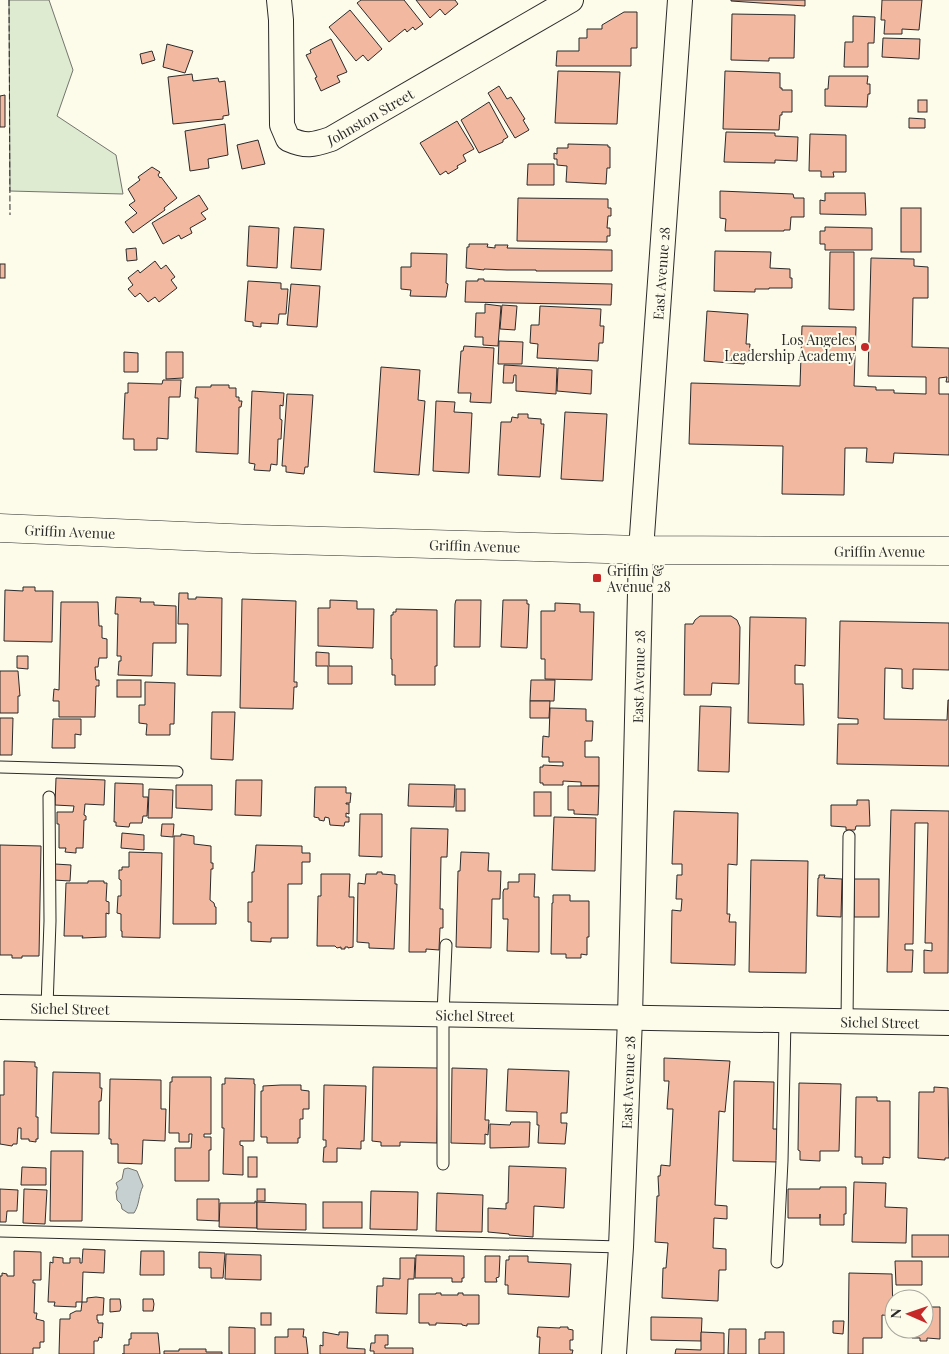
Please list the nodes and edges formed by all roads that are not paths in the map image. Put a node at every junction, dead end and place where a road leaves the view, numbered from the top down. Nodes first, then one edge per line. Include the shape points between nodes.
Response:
1 (279, 0) edge
2 (571, 0) edge
3 (680, 0) edge
4 (0, 528) edge
5 (641, 550) junction
6 (949, 551) edge
7 (0, 767) edge
8 (177, 772) dead end
9 (49, 797) dead end
10 (849, 836) dead end
11 (446, 945) dead end
12 (0, 1007) edge
13 (47, 1008) junction
14 (443, 1014) junction
15 (630, 1018) junction
16 (785, 1020) junction
17 (846, 1021) junction
18 (949, 1023) edge
19 (443, 1164) dead end
20 (0, 1231) edge
21 (621, 1247) junction
22 (777, 1262) dead end
23 (614, 1354) edge

1 - 2 street, Johnston Street via 282,20 282,126 288,140 301,145 331,139
3 - 5 street, East Avenue 28
4 - 5 street, Griffin Avenue
5 - 6 street, Griffin Avenue
5 - 15 street, East Avenue 28
7 - 8 lane
9 - 13 lane
10 - 17 lane
11 - 14 lane
12 - 13 street, Sichel Street
13 - 14 street, Sichel Street
14 - 15 street, Sichel Street
14 - 19 lane
15 - 16 street, Sichel Street
15 - 21 street, East Avenue 28
16 - 17 street, Sichel Street
16 - 22 lane
17 - 18 street, Sichel Street
20 - 21 lane
21 - 23 street, East Avenue 28

